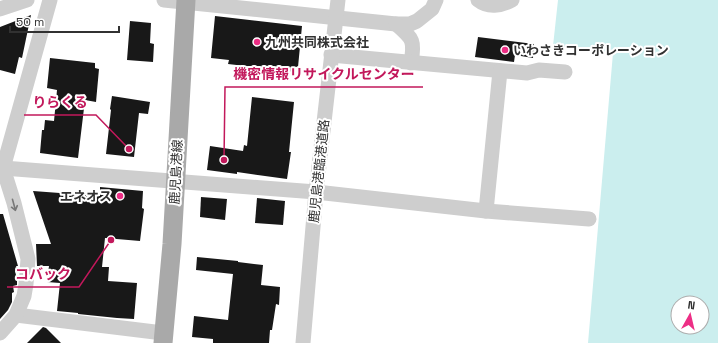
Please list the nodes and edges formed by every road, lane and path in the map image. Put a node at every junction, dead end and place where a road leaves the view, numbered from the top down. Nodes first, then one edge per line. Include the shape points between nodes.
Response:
1 (28, 0) edge
2 (50, 0) edge
3 (164, 0) edge
4 (338, 0) edge
5 (436, 0) edge
6 (478, 0) edge
7 (512, 0) edge
8 (186, 1) edge
9 (0, 9) edge
10 (336, 18) junction
11 (396, 24) junction
12 (331, 55) junction
13 (411, 62) junction
14 (500, 71) junction
15 (565, 72) dead end
16 (2, 168) edge
17 (175, 181) junction
18 (316, 192) junction
19 (486, 210) junction
20 (588, 219) dead end
21 (16, 316) junction
22 (0, 333) edge
23 (163, 338) edge
24 (303, 343) edge

1 - 9 street
2 - 16 street
3 - 8 street
4 - 10 street, 鹿児島港臨港道路
5 - 11 street via 432,9 417,21
6 - 7 street via 493,6
8 - 10 street
8 - 17 main road, 鹿児島港線
10 - 11 street
10 - 12 street, 鹿児島港臨港道路
11 - 13 street via 412,41
12 - 13 street
12 - 18 street, 鹿児島港臨港道路
13 - 14 street
14 - 15 street
14 - 19 street
16 - 17 street
16 -> 21 street via 28,259 24,296
17 - 18 street
17 - 23 main road, 鹿児島港線
18 - 19 street
18 - 24 street, 鹿児島港臨港道路
19 - 20 street
21 - 22 street
21 - 23 street

